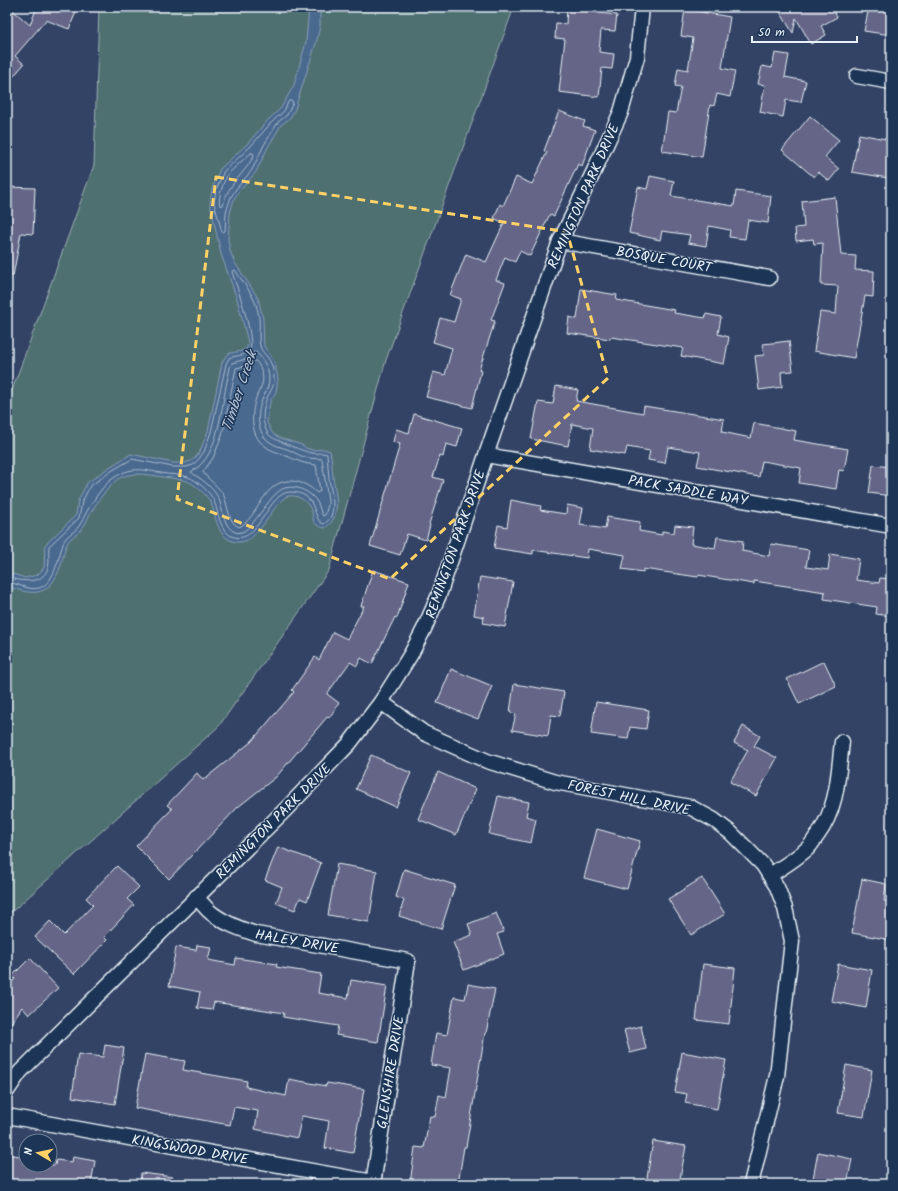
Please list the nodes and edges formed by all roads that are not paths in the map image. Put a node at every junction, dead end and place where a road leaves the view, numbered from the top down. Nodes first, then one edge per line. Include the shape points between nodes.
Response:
1 (642, 7) edge
2 (857, 76) dead end
3 (891, 82) edge
4 (560, 241) junction
5 (769, 278) dead end
6 (486, 455) junction
7 (891, 526) edge
8 (381, 702) junction
9 (842, 742) dead end
10 (770, 875) junction
11 (196, 897) junction
12 (408, 961) joint
13 (7, 1091) edge
14 (7, 1116) edge
15 (373, 1183) edge
16 (752, 1184) edge

1 - 4 street, REMINGTON PARK DRIVE via 637,57 621,112
2 - 3 street
4 - 5 street, BOSQUE COURT
4 - 6 street, REMINGTON PARK DRIVE
6 - 7 street, PACK SADDLE WAY
6 - 8 street, REMINGTON PARK DRIVE via 439,595 411,654
8 - 10 street, FOREST HILL DRIVE via 424,732 487,762 555,782 690,807 714,820 730,833 764,865
8 - 11 street, REMINGTON PARK DRIVE via 349,744
9 - 10 street via 834,799 824,826 809,847
10 - 16 street, FOREST HILL DRIVE via 785,908 792,941 777,1076
11 - 12 street, HALEY DRIVE via 209,911 240,930
11 - 13 street, REMINGTON PARK DRIVE via 20,1072
12 - 15 street, GLENSHIRE DRIVE
14 - 15 street, KINGSWOOD DRIVE

